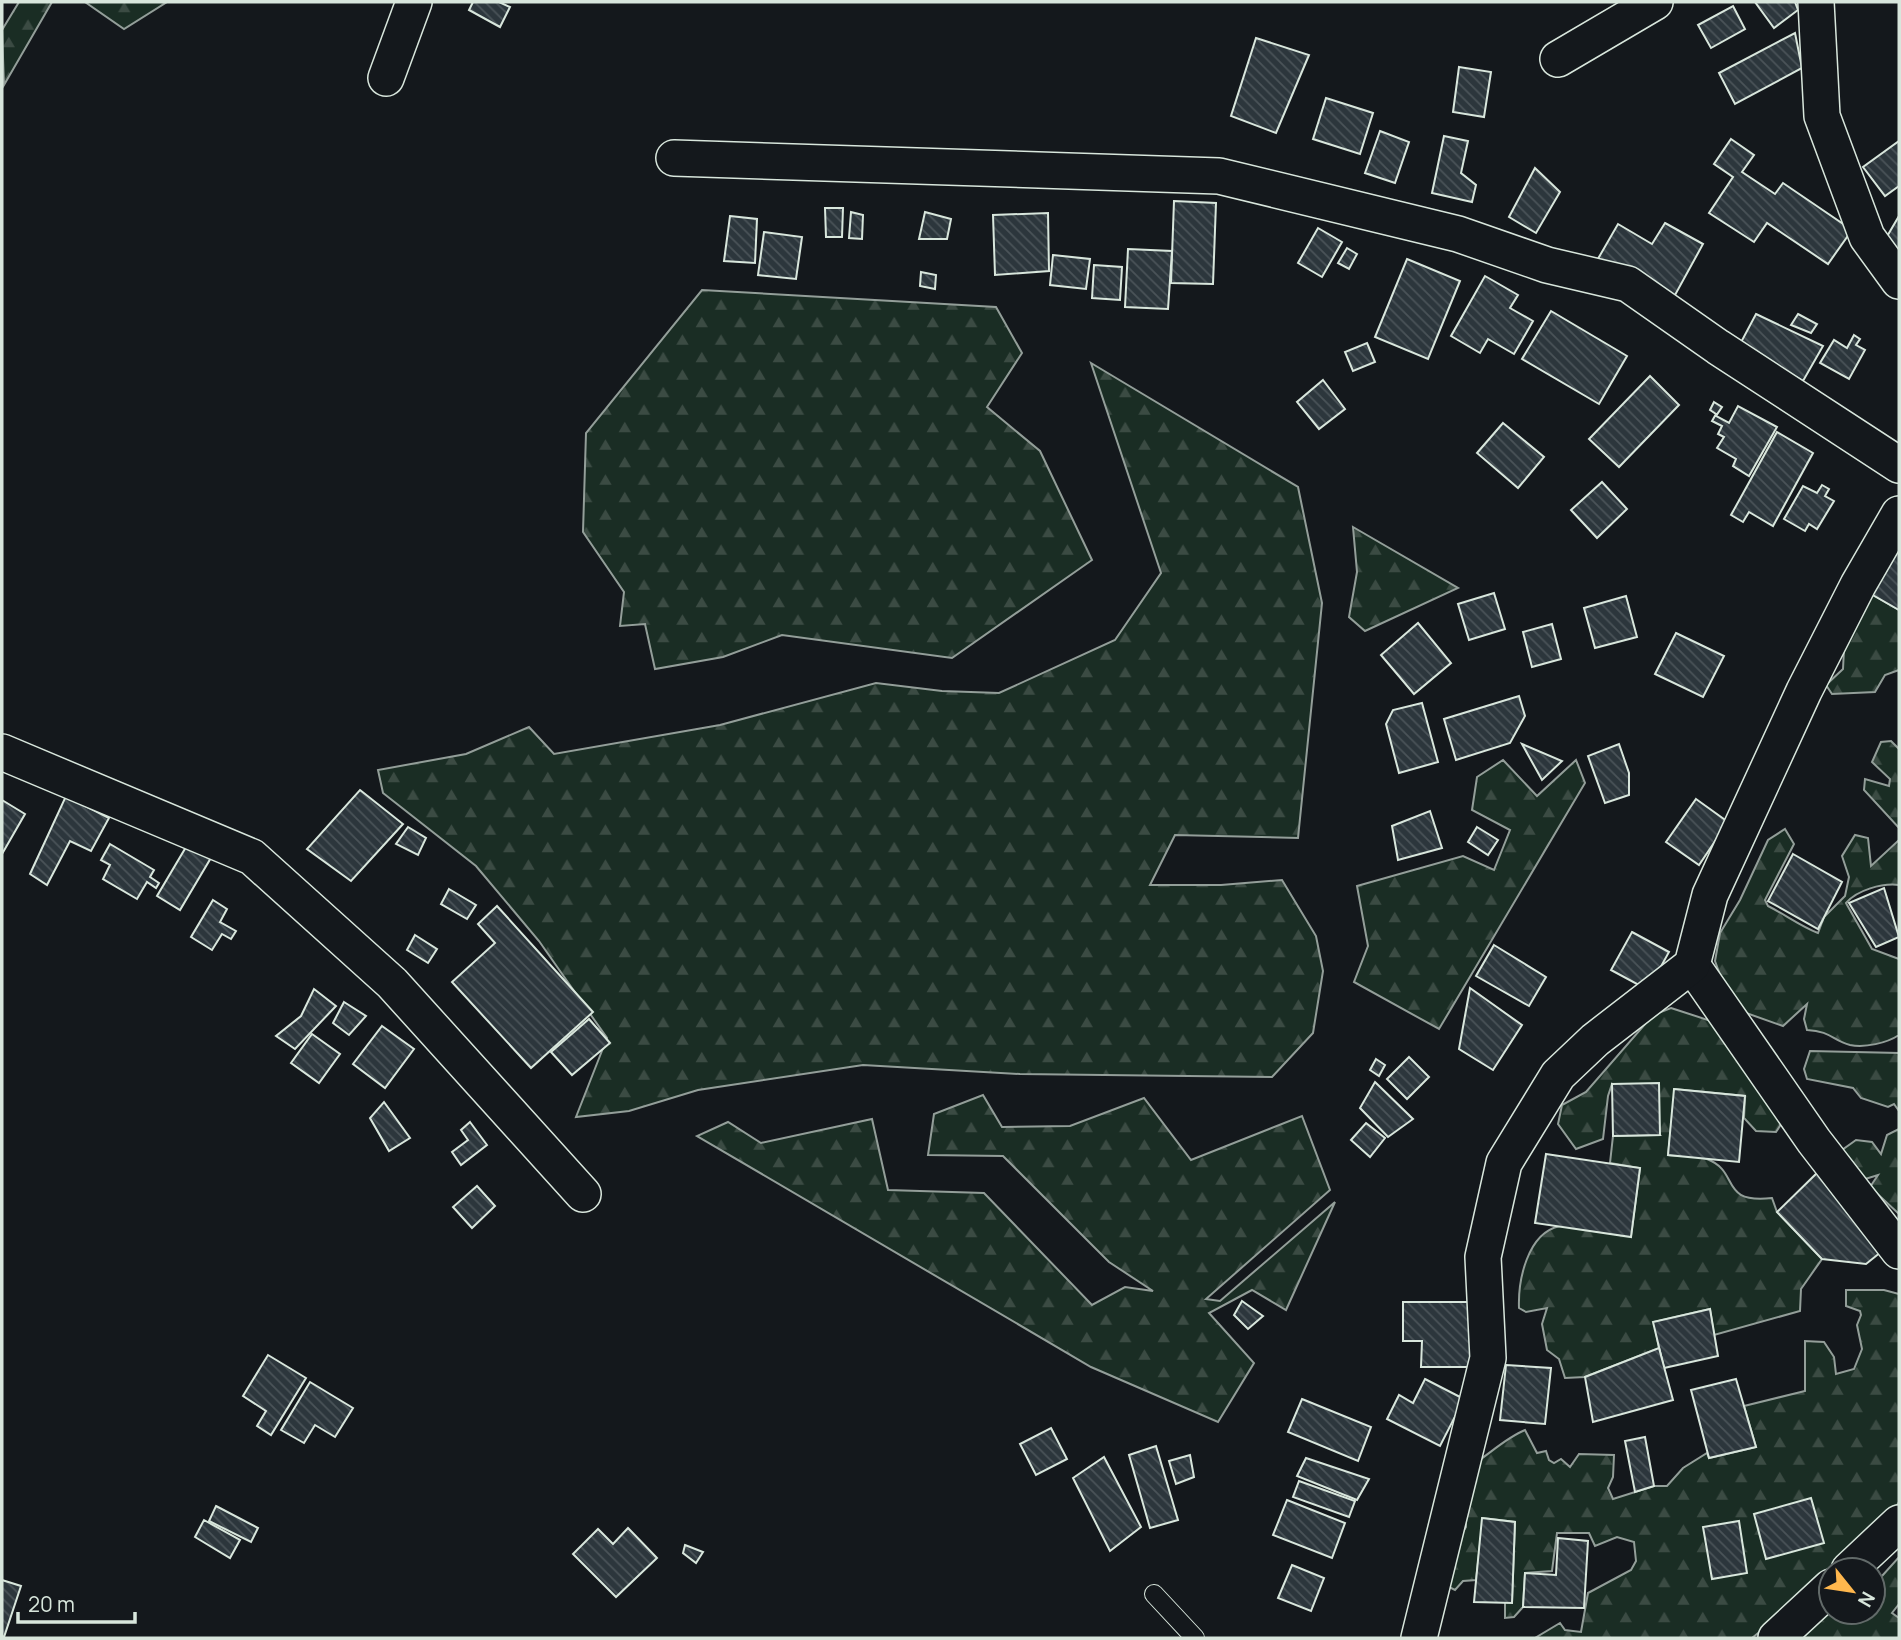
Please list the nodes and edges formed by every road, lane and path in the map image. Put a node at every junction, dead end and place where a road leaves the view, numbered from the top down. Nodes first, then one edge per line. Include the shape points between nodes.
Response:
1 (414, 2) edge
2 (1655, 2) edge
3 (1816, 2) edge
4 (1558, 59) dead end
5 (386, 78) dead end
6 (674, 158) dead end
7 (1899, 281) edge
8 (1899, 465) edge
9 (1899, 514) edge
10 (2, 752) edge
11 (1692, 965) junction
12 (583, 1194) dead end
13 (1899, 1251) edge
14 (1899, 1523) edge
15 (1864, 1556) edge
16 (1154, 1594) dead end
17 (1817, 1600) edge
18 (1195, 1638) edge
19 (1419, 1638) edge
20 (1776, 1638) edge

1 - 5 street
2 - 4 street
3 - 7 street via 1822,116 1867,237
6 - 8 street via 1219,176 1446,230 1547,265 1629,284 1718,348
9 - 11 street via 1804,691 1710,895
10 - 12 street via 252,857 392,983
11 - 13 street via 1814,1141
11 - 19 street via 1595,1040 1558,1075 1504,1163 1483,1257 1488,1358
14 - 15 street
16 - 18 lane
17 - 20 street

